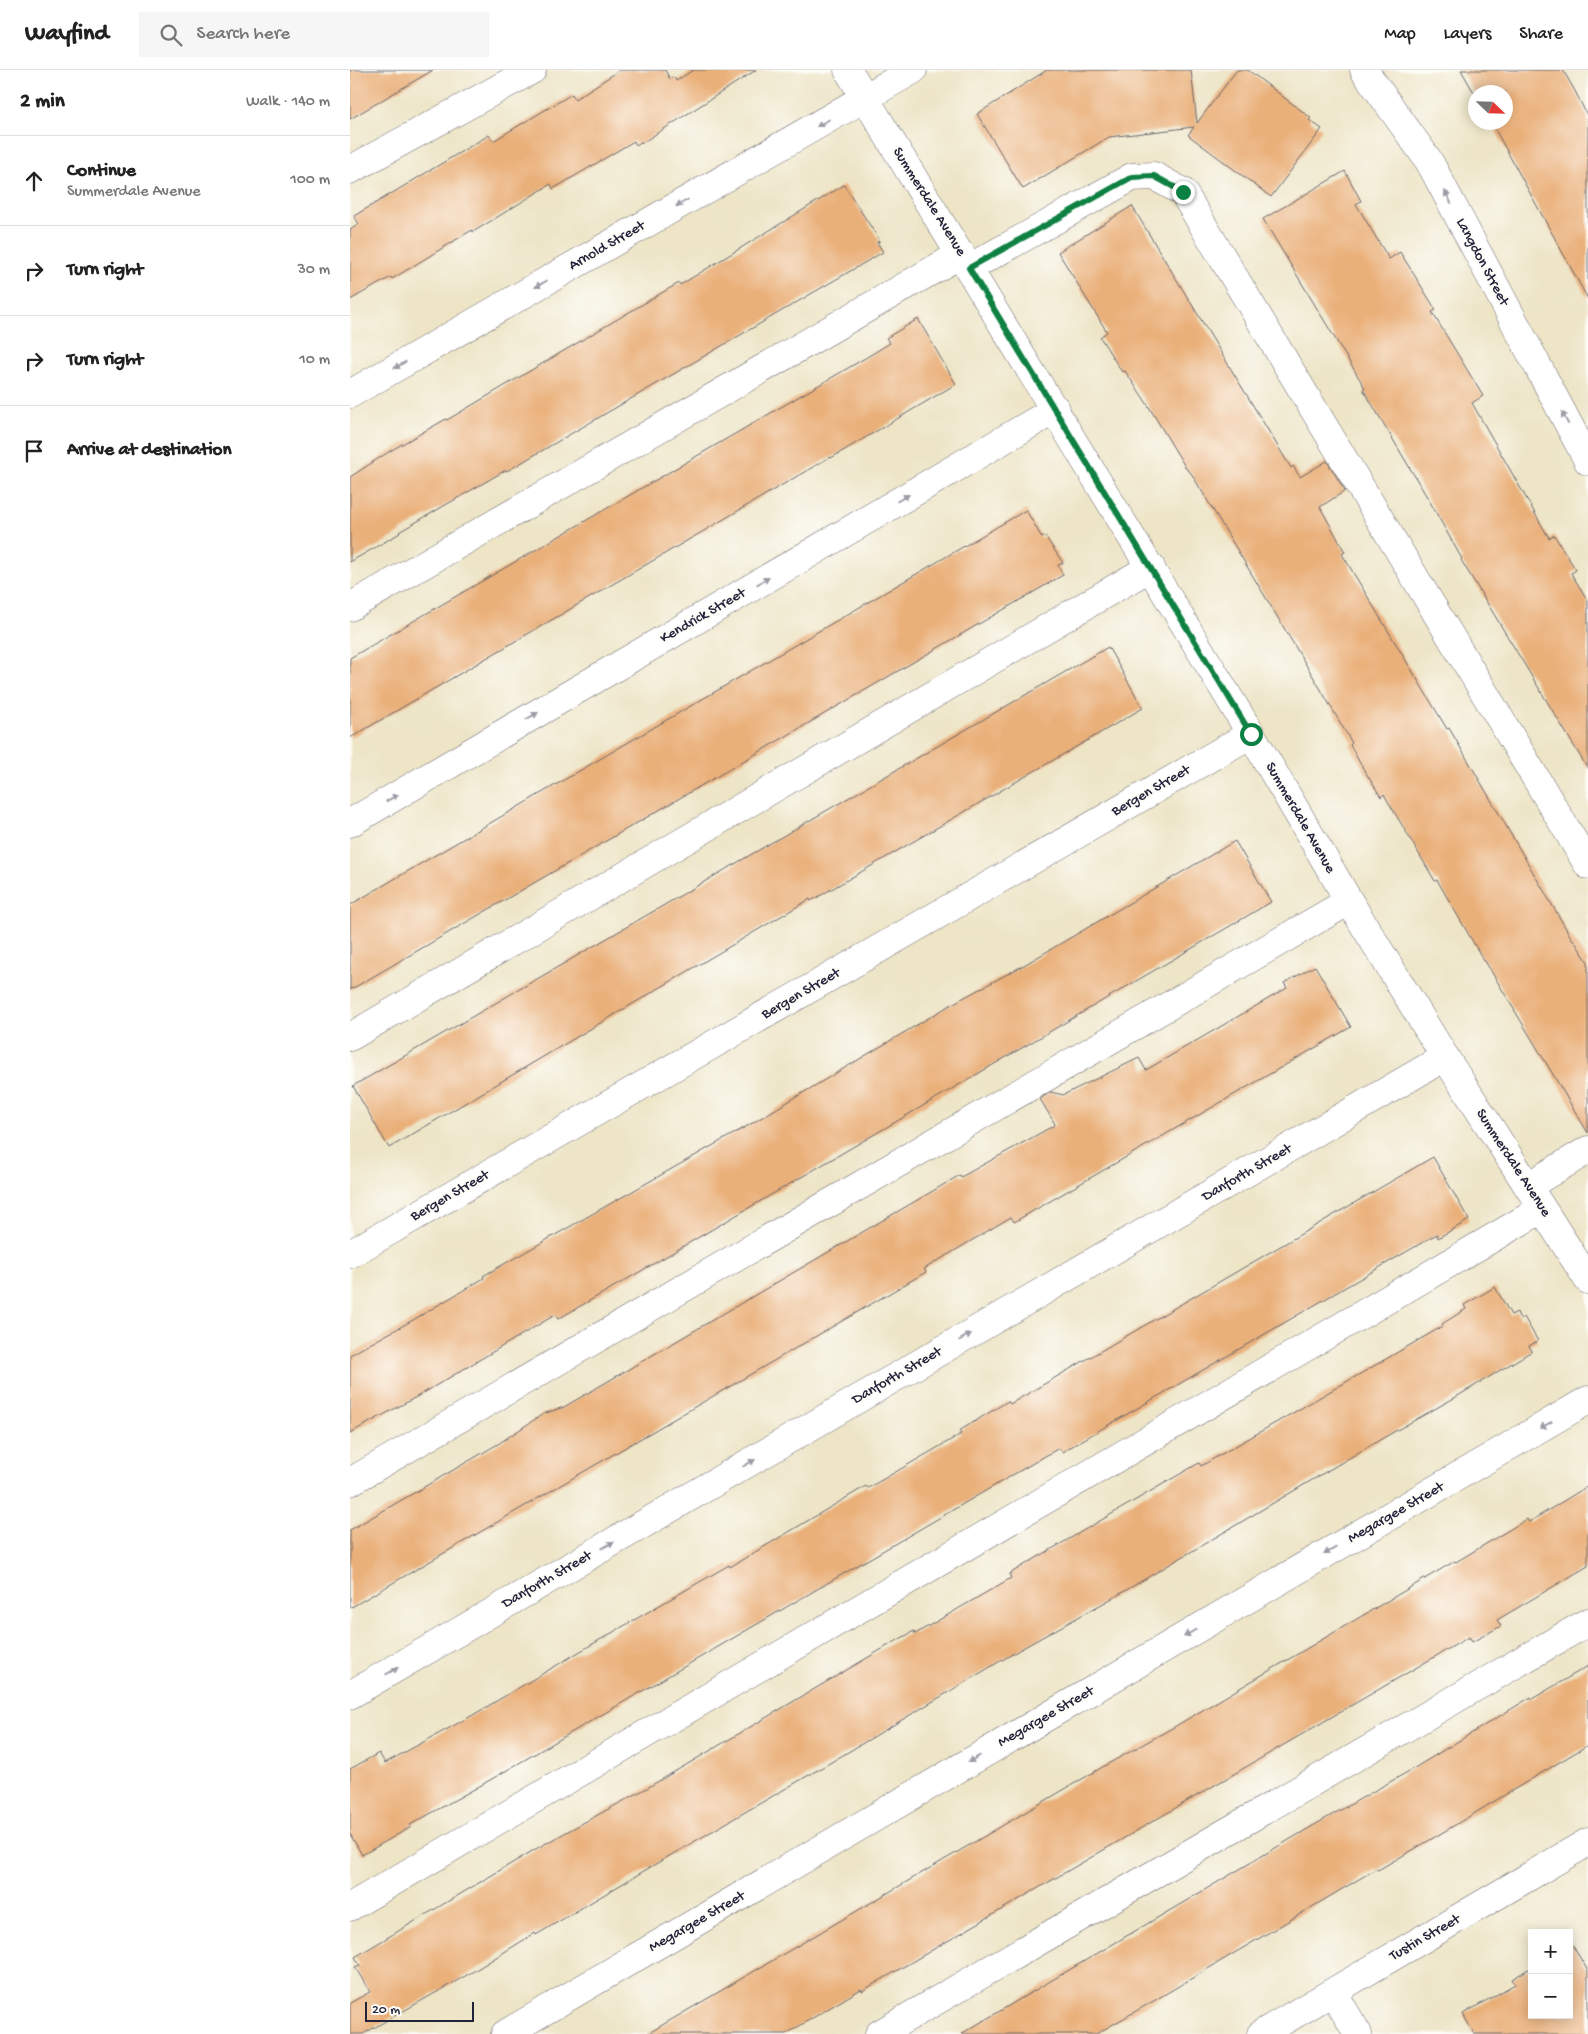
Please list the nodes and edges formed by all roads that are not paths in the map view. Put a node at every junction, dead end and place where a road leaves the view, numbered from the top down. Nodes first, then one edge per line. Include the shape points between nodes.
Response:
1 (532, 70) edge
2 (848, 70) edge
3 (913, 70) edge
4 (1364, 70) edge
5 (865, 99) junction
6 (350, 170) edge
7 (965, 261) junction
8 (350, 394) edge
9 (1056, 409) junction
10 (1588, 461) edge
11 (1151, 568) junction
12 (350, 607) edge
13 (1251, 734) junction
14 (350, 823) edge
15 (1588, 865) edge
16 (1349, 901) junction
17 (350, 1037) edge
18 (1445, 1058) junction
19 (1588, 1150) edge
20 (1535, 1197) junction
21 (352, 1248) edge
22 (1588, 1280) edge
23 (1588, 1400) edge
24 (350, 1482) edge
25 (1588, 1622) edge
26 (350, 1695) edge
27 (1588, 1842) edge
28 (350, 1907) edge
29 (1333, 1992) junction
30 (505, 2034) edge
31 (879, 2034) edge
32 (1261, 2034) edge
33 (1358, 2034) edge

1 - 6 street
2 - 5 street, Summerdale Avenue
3 - 5 street
10 -> 4 street, Langdon Street via 1429,161
5 - 7 street, Summerdale Avenue
5 -> 8 street, Arnold Street
7 - 9 street, Summerdale Avenue
7 - 12 street
7 - 15 street via 1132,177 1154,176 1183,192
9 - 11 street, Summerdale Avenue
14 -> 9 street, Kendrick Street
11 - 13 street, Summerdale Avenue
11 - 17 street
13 - 16 street, Summerdale Avenue
13 - 21 street, Bergen Street
16 - 18 street, Summerdale Avenue
16 - 24 street
18 - 20 street, Summerdale Avenue
26 -> 18 street, Danforth Street
19 - 20 street
20 - 22 street, Summerdale Avenue
20 - 28 street
23 -> 30 street, Megargee Street
25 - 31 street
27 - 29 street, Tustin Street
29 - 32 street, Tustin Street
29 - 33 street

